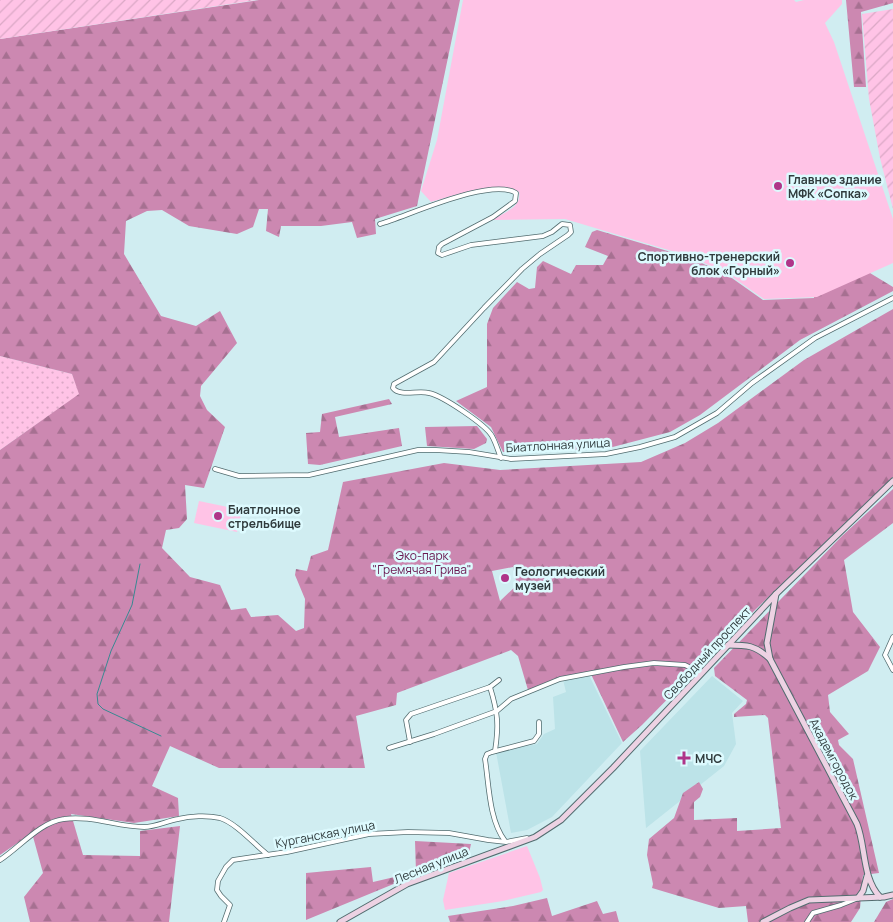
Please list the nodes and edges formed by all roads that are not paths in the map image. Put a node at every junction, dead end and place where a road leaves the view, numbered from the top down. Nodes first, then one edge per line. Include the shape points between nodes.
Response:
1 (380, 224) dead end
2 (893, 298) edge
3 (501, 458) junction
4 (215, 469) dead end
5 (893, 481) edge
6 (776, 594) junction
7 (893, 637) edge
8 (728, 645) junction
9 (770, 659) junction
10 (893, 670) edge
11 (701, 673) junction
12 (499, 680) dead end
13 (490, 687) junction
14 (497, 711) junction
15 (539, 722) dead end
16 (410, 742) junction
17 (389, 748) dead end
18 (495, 751) junction
19 (534, 837) junction
20 (506, 842) junction
21 (268, 855) junction
22 (0, 860) edge
23 (868, 873) junction
24 (893, 894) edge
25 (880, 897) junction
26 (858, 898) junction
27 (224, 922) edge
28 (340, 922) edge
29 (763, 922) edge
30 (807, 922) edge

1 - 3 street via 452,198 505,190 517,194 515,202 442,244 438,253 442,255 471,245 543,236 562,224 570,225 571,232 522,269 434,362 394,384 396,392 423,392 445,399 485,427 492,435
2 - 3 street, Биатлонная улица via 815,338 752,383 717,414 675,438 606,454
3 - 4 street, Биатлонная улица via 469,452 418,450 309,475 239,476
5 - 6 main road, Свободный проспект
6 - 8 main road, Свободный проспект
6 - 9 main road via 767,643
7 - 10 street via 885,655
8 - 9 main road via 749,646
8 - 11 main road, Свободный проспект
9 - 23 main road, Академгородок via 857,824
11 - 14 street via 684,665 654,663 624,667 560,679 511,700
11 - 19 main road, Свободный проспект via 561,820
12 - 13 street
13 - 14 street
13 - 16 street via 411,714 406,720
14 - 16 street
14 - 18 street
15 - 18 street via 539,734 534,741
16 - 17 street
18 - 20 street via 487,754 485,759 494,816
19 - 20 street, Курганская улица
19 - 28 main road, Лесная улица via 407,884
20 - 21 street, Курганская улица via 449,833 377,833
21 - 22 street via 230,823 203,816 145,827 63,819 43,827
21 - 27 street, Курганская улица via 233,860 226,867 217,890 230,905
23 - 25 main road, Академгородок
23 - 26 main road
24 - 25 main road
25 - 26 main road
26 - 29 main road via 809,900
26 - 30 street via 813,914

